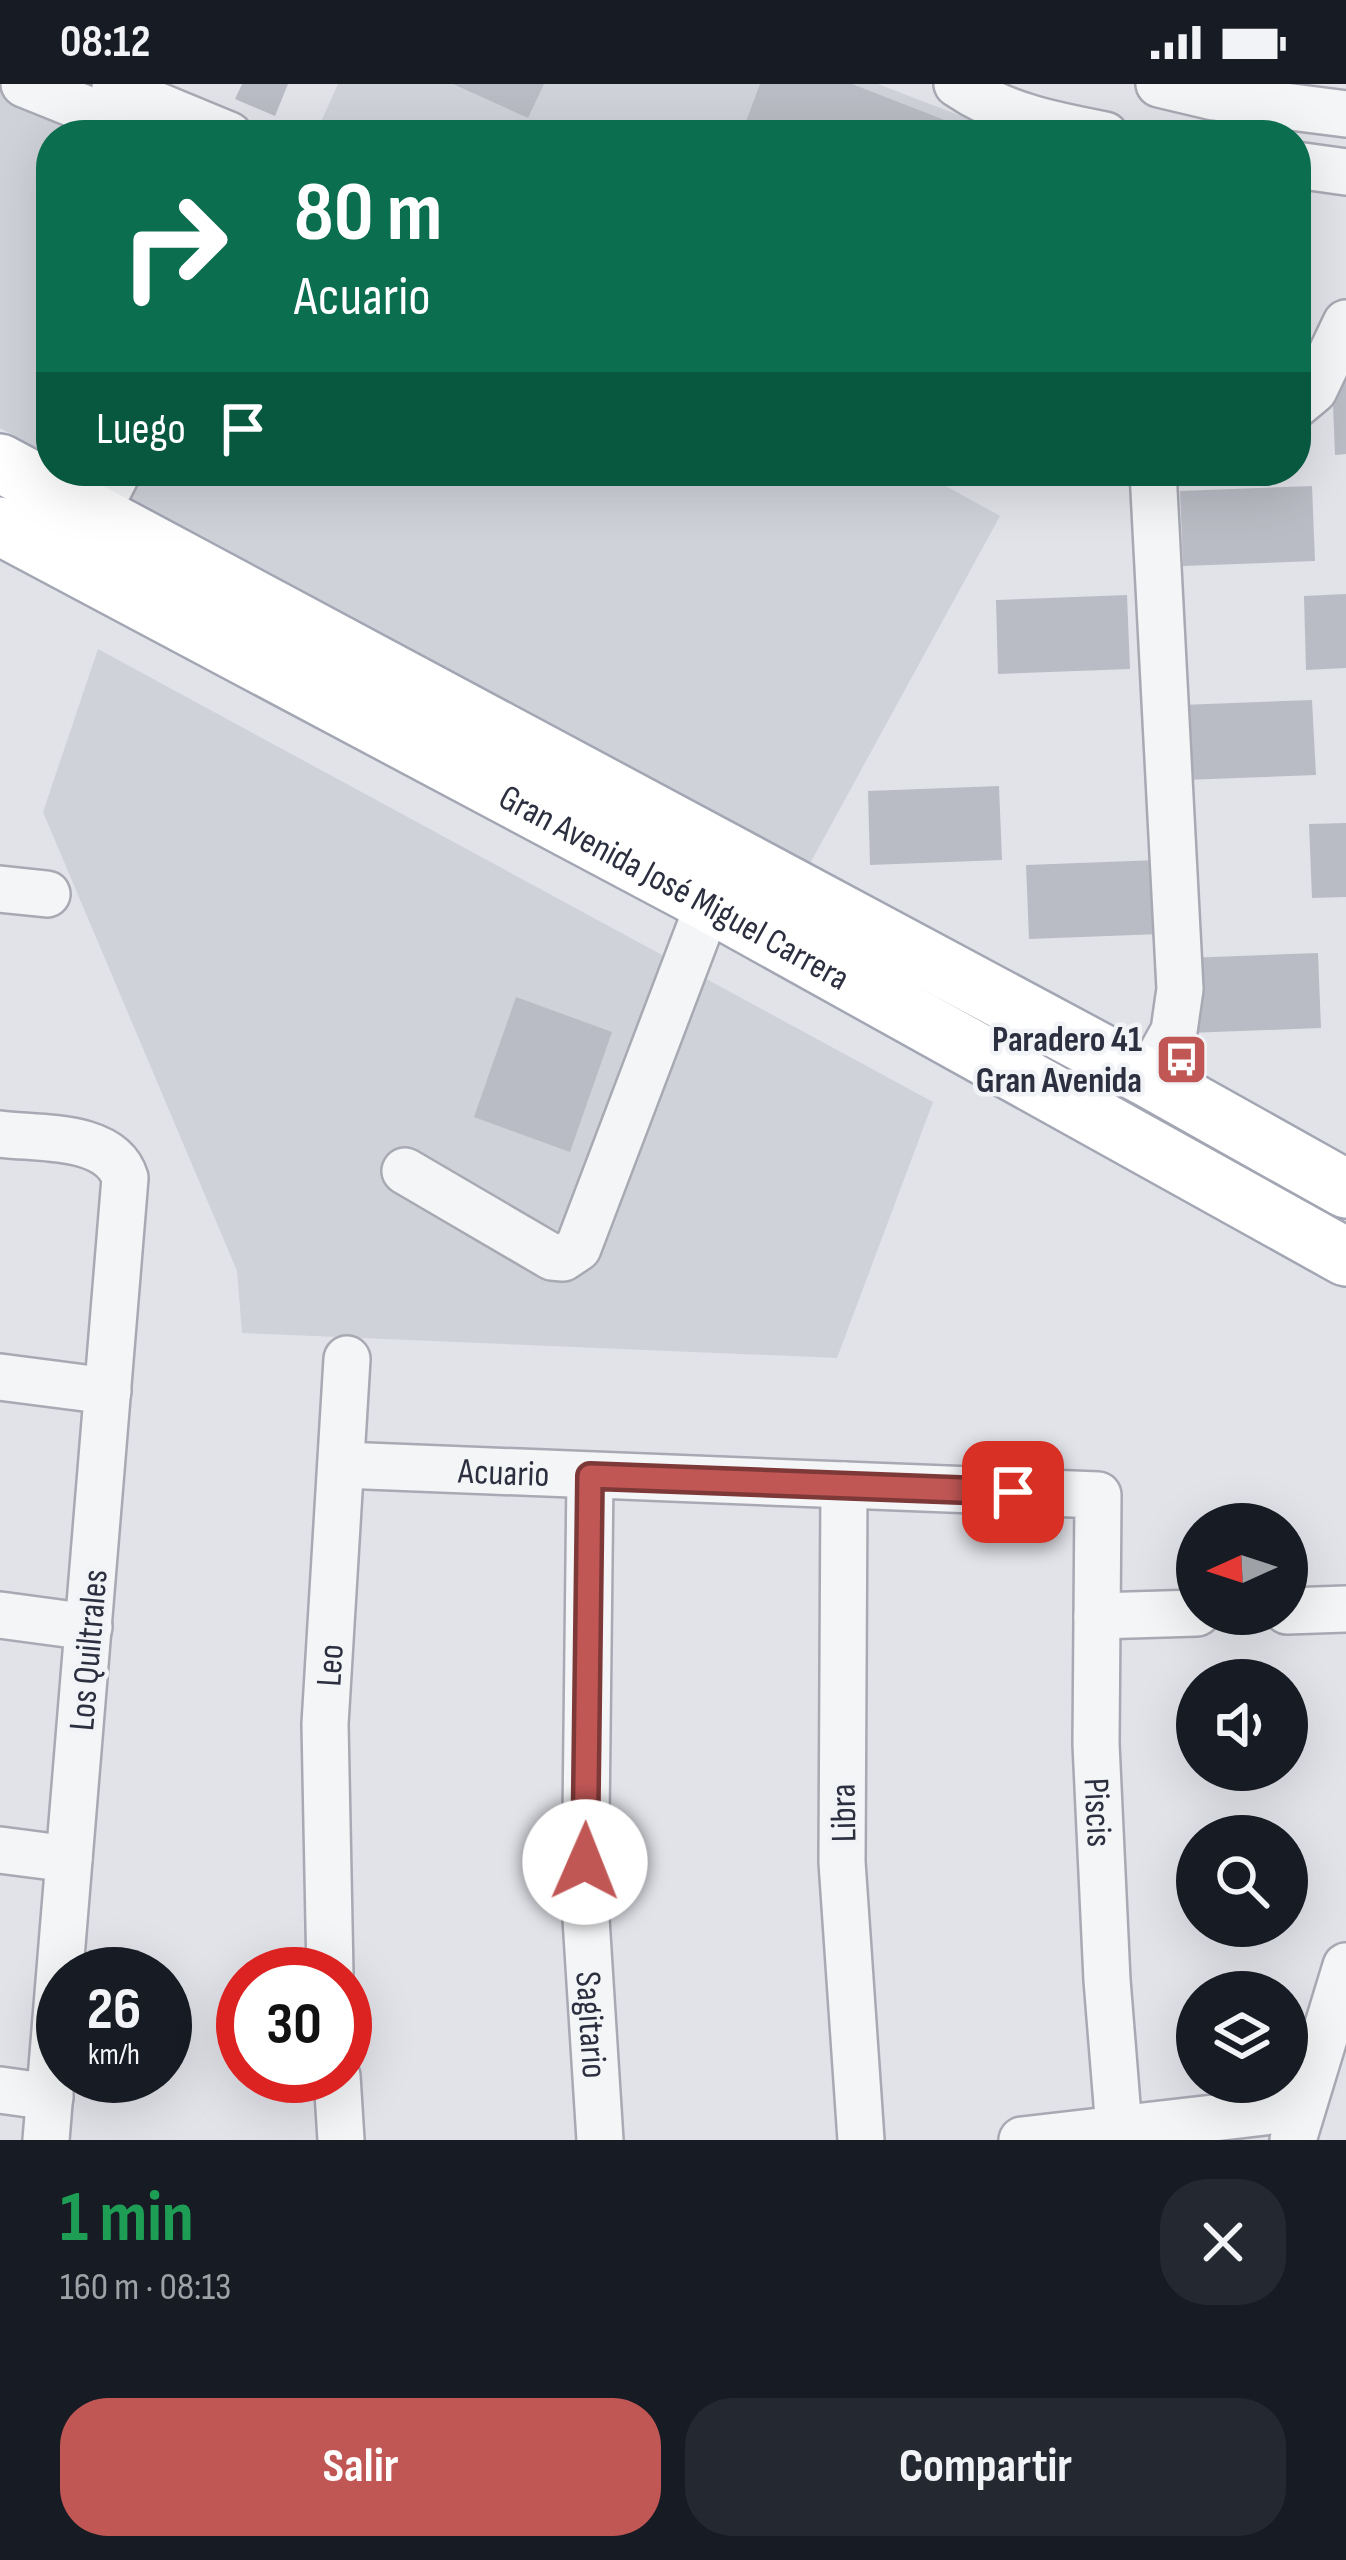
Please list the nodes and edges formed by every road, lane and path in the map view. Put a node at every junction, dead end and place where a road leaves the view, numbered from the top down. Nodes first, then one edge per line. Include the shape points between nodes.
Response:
1 (24, 84) edge
2 (104, 84) edge
3 (957, 84) edge
4 (1159, 84) edge
5 (1210, 88) edge
6 (1346, 114) edge
7 (114, 120) edge
8 (192, 120) edge
9 (1035, 120) edge
10 (1311, 167) edge
11 (1346, 172) edge
12 (1346, 323) edge
13 (1311, 392) edge
14 (0, 463) edge
15 (36, 473) edge
16 (1154, 486) edge
17 (107, 493) edge
18 (0, 526) edge
19 (0, 889) edge
20 (47, 894) dead end
21 (709, 904) junction
22 (1148, 1078) junction
23 (0, 1134) edge
24 (405, 1171) dead end
25 (1346, 1190) edge
26 (1346, 1257) edge
27 (347, 1359) dead end
28 (0, 1377) edge
29 (108, 1391) junction
30 (342, 1465) junction
31 (590, 1476) junction
32 (844, 1485) junction
33 (1098, 1495) joint
34 (1346, 1609) edge
35 (1308, 1610) edge
36 (1176, 1614) edge
37 (0, 1615) edge
38 (1097, 1616) junction
39 (89, 1627) junction
40 (0, 1850) edge
41 (69, 1859) junction
42 (330, 1947) edge
43 (1346, 1966) edge
44 (0, 2090) edge
45 (339, 2103) edge
46 (48, 2118) edge
47 (1298, 2121) edge
48 (1119, 2129) junction
49 (341, 2140) edge
50 (600, 2140) edge
51 (861, 2140) edge
52 (1022, 2140) edge

1 - 7 street
2 - 8 street
3 - 9 street via 985,104
4 - 5 street
5 - 6 street
10 - 11 street
12 - 13 street
14 - 15 main road, Gran Avenida José Miguel Carrera
16 - 22 street via 1180,989 1174,1031
17 - 22 main road, Gran Avenida José Miguel Carrera
18 - 21 main road, Gran Avenida José Miguel Carrera
19 - 20 street
21 - 24 street via 578,1248 552,1257
21 - 26 main road, Gran Avenida José Miguel Carrera
22 - 25 main road, Gran Avenida José Miguel Carrera
23 - 29 street, Los Quiltrales via 94,1147 117,1161 125,1187
27 - 30 street, Leo
28 - 29 street
29 - 39 street, Los Quiltrales
30 - 31 street, Acuario
30 - 42 street, Leo via 326,1724
31 - 32 street, Acuario
31 - 50 street, Sagitario via 585,1903
32 - 33 street, Acuario
32 - 51 street, Libra via 842,1862
33 - 38 street, Piscis
34 - 35 street
36 - 38 street
37 - 39 street
38 - 48 street, Piscis via 1100,1847
39 - 41 street, Los Quiltrales
40 - 41 street
41 - 46 street, Los Quiltrales
43 - 47 street
44 - 46 street
45 - 49 street
47 - 48 street via 1265,2112
48 - 52 street

